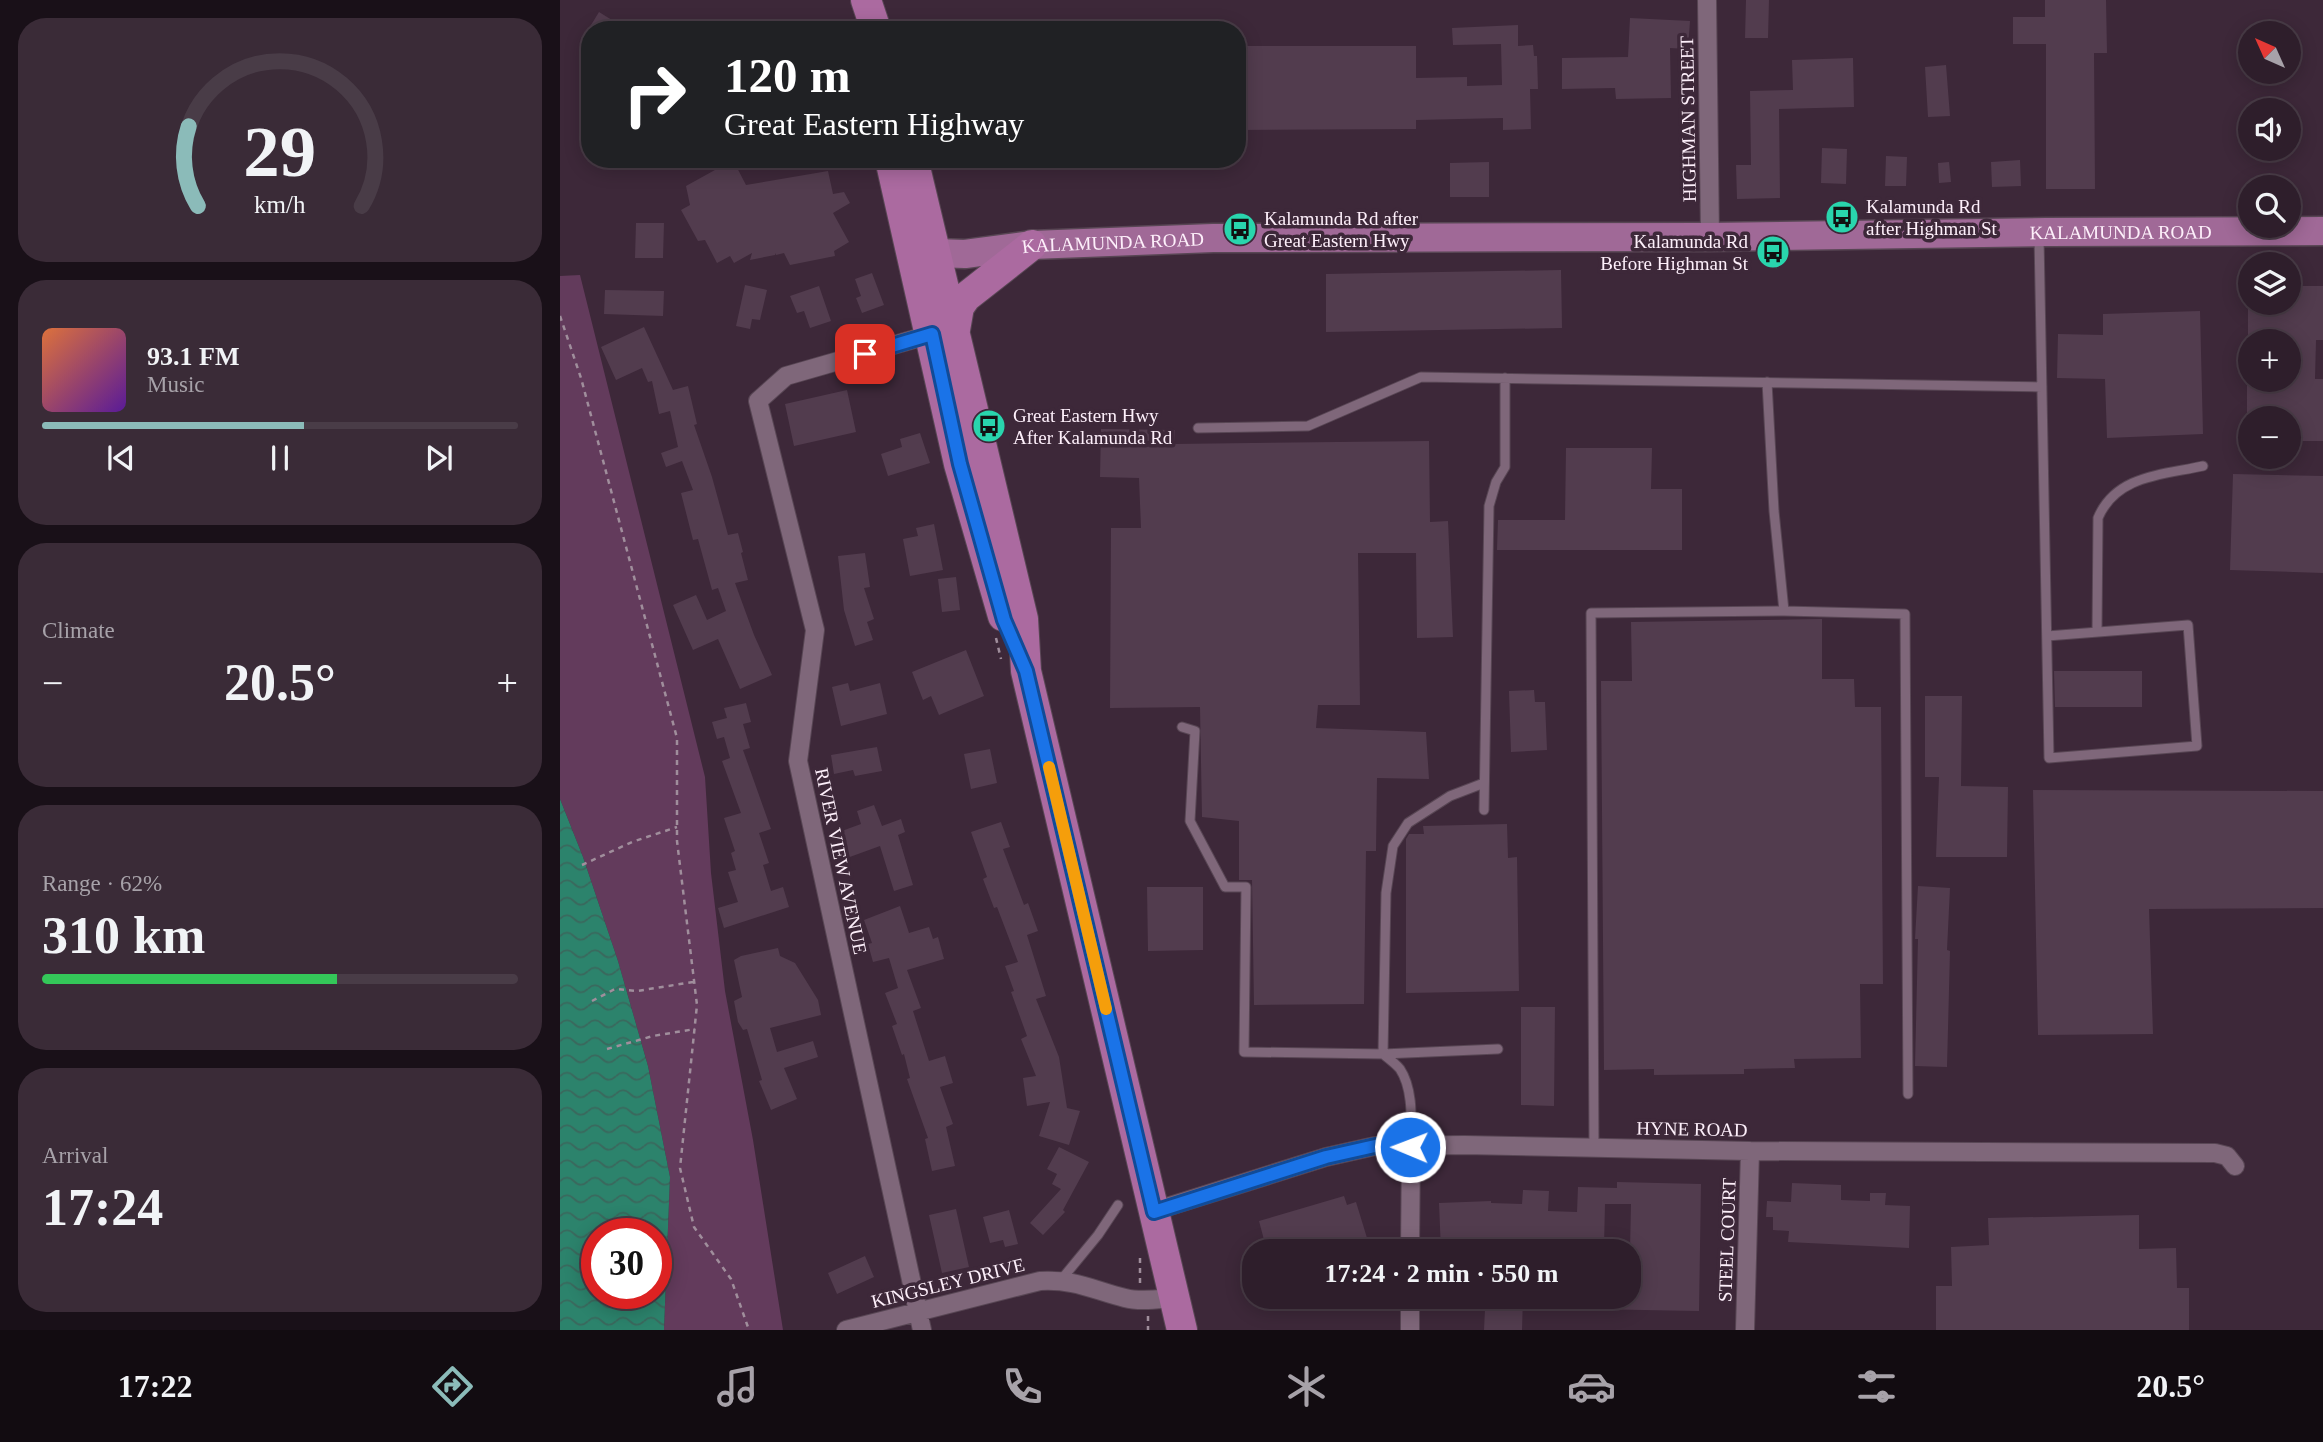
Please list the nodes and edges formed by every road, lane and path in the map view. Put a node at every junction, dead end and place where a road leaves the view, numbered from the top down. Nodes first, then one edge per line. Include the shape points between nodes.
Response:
1 (866, 0) edge
2 (1707, 0) edge
3 (867, 21) edge
4 (873, 21) edge
5 (893, 168) edge
6 (914, 168) edge
7 (2323, 231) edge
8 (2039, 232) junction
9 (1710, 237) junction
10 (1032, 245) junction
11 (925, 256) junction
12 (560, 316) edge
13 (934, 334) junction
14 (1505, 378) junction
15 (1767, 382) junction
16 (2042, 387) junction
17 (1198, 428) dead end
18 (2203, 467) dead end
19 (1784, 611) junction
20 (2097, 632) junction
21 (2047, 636) junction
22 (1182, 727) dead end
23 (1484, 783) junction
24 (1484, 810) dead end
25 (677, 827) junction
26 (583, 865) dead end
27 (695, 981) junction
28 (592, 1001) dead end
29 (695, 1029) junction
30 (607, 1049) dead end
31 (1498, 1049) dead end
32 (1384, 1054) junction
33 (1908, 1094) dead end
34 (1410, 1147) junction
35 (1594, 1148) junction
36 (1750, 1151) junction
37 (2235, 1166) dead end
38 (1118, 1205) dead end
39 (1154, 1212) junction
40 (1410, 1239) edge
41 (1061, 1280) junction
42 (1174, 1298) junction
43 (1410, 1309) edge
44 (920, 1321) edge
45 (749, 1330) edge
46 (846, 1330) edge
47 (1182, 1330) edge
48 (1410, 1330) edge
49 (1745, 1330) edge

1 - 3 highway
1 - 4 highway
2 - 9 street, HIGHMAN STREET
5 - 11 highway
6 - 11 highway
7 - 8 main road, KALAMUNDA ROAD
8 - 9 main road, KALAMUNDA ROAD
8 - 16 lane
9 - 10 main road, KALAMUNDA ROAD via 1222,238
10 - 11 main road, KALAMUNDA ROAD
10 - 13 highway via 965,297
11 - 13 highway
12 - 25 path via 581,378 677,738
13 - 39 highway via 1023,619 1026,671
13 - 44 street, RIVER VIEW AVENUE via 786,376 758,401 815,631 798,761
14 - 15 lane
14 - 17 lane via 1420,377 1308,426
14 - 23 lane via 1505,467 1489,506
15 - 16 lane
15 - 19 lane
16 - 21 lane
18 - 20 lane via 2134,481 2103,505 2098,517
19 - 33 lane via 1905,614
19 - 35 lane via 1591,613
20 - 21 lane
20 - 21 lane via 2189,625 2197,746 2049,758
22 - 32 lane via 1195,731 1190,821 1226,887 1246,887 1244,1052
23 - 24 lane
23 - 32 lane via 1450,796 1408,823 1393,846 1386,893
25 - 26 path
25 - 27 path
27 - 28 path via 637,992 615,989
27 - 29 path
29 - 30 path
29 - 45 path via 680,1168 694,1227 731,1279
31 - 32 lane
32 - 34 lane via 1400,1070 1408,1091
34 - 35 street, HYNE ROAD
34 - 39 street, HYNE ROAD via 1375,1146 1326,1157
34 - 40 street
35 - 36 street, HYNE ROAD
36 - 37 street, HYNE ROAD via 2216,1153 2227,1156
36 - 49 street, STEEL COURT
38 - 41 lane
39 - 42 highway
41 - 42 street, KINGSLEY DRIVE via 1127,1299
41 - 44 street, KINGSLEY DRIVE via 1040,1281
42 - 47 highway
43 - 48 street
44 - 46 street, KINGSLEY DRIVE

